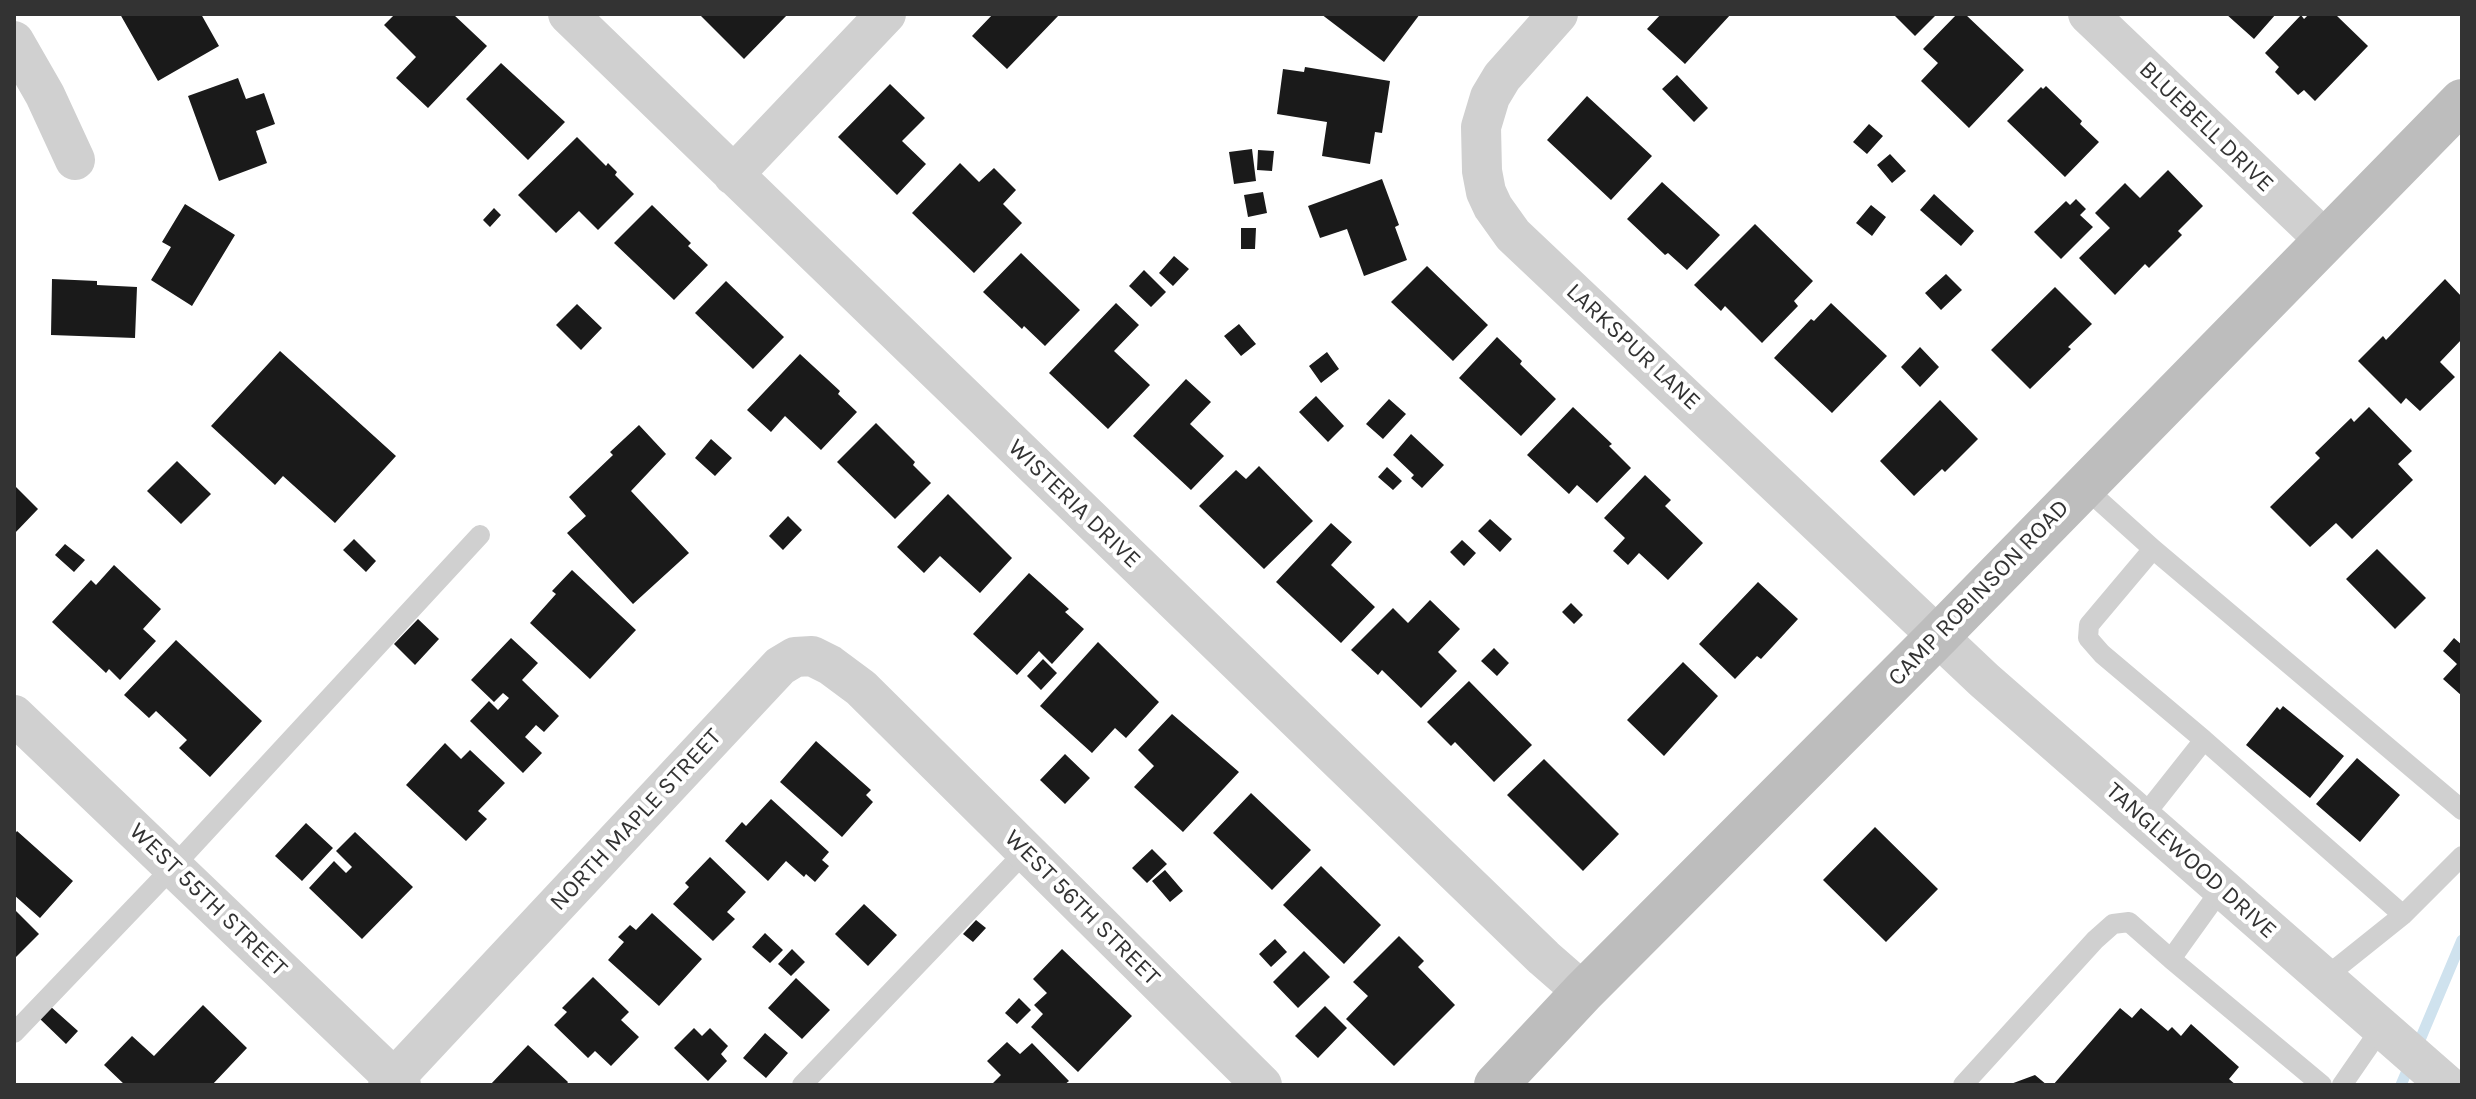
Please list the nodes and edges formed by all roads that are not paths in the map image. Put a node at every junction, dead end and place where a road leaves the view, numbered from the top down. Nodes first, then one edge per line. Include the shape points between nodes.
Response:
1 (568, 14) edge
2 (886, 14) edge
3 (1558, 14) edge
4 (2088, 14) edge
5 (14, 41) edge
6 (2462, 101) edge
7 (75, 160) dead end
8 (733, 175) junction
9 (2325, 240) junction
10 (2083, 486) junction
11 (480, 535) dead end
12 (2153, 549) junction
13 (1938, 636) junction
14 (14, 715) edge
15 (903, 730) joint
16 (2204, 740) junction
17 (2462, 810) edge
18 (2143, 817) junction
19 (1025, 852) junction
20 (2462, 856) edge
21 (173, 867) junction
22 (2222, 888) junction
23 (2403, 915) junction
24 (2171, 959) junction
25 (2323, 979) junction
26 (1583, 992) junction
27 (14, 1033) edge
28 (2418, 1059) edge
29 (1242, 1079) edge
30 (395, 1083) edge
31 (1502, 1083) edge
32 (802, 1085) edge
33 (1963, 1085) edge
34 (2322, 1085) edge
35 (2342, 1085) edge

1 - 8 street, WISTERIA DRIVE
2 - 8 street
3 - 13 street, LARKSPUR LANE via 1490,97 1481,127 1482,171 1493,207 1513,235
4 - 9 street, BLUEBELL DRIVE
5 - 7 street
6 - 9 main road, CAMP ROBINSON ROAD
8 - 26 street, WISTERIA DRIVE
9 - 10 main road, CAMP ROBINSON ROAD
10 - 12 lane
10 - 13 main road, CAMP ROBINSON ROAD
11 - 21 lane
12 - 16 lane via 2089,625 2088,638
12 - 17 lane
13 - 18 street, TANGLEWOOD DRIVE
13 - 26 main road, CAMP ROBINSON ROAD
14 - 21 street, WEST 55TH STREET
15 - 19 street, WEST 56TH STREET
15 - 30 street, NORTH MAPLE STREET via 830,665 812,656 795,657 780,666
16 - 18 lane
16 - 23 lane
18 - 22 street, TANGLEWOOD DRIVE
19 - 29 street, WEST 56TH STREET
19 - 32 lane
20 - 23 lane
21 - 27 lane
21 - 30 street, WEST 55TH STREET
22 - 24 lane
22 - 25 street, TANGLEWOOD DRIVE
23 - 25 lane
24 - 33 lane via 2129,922 2113,924
24 - 34 lane
25 - 28 street, TANGLEWOOD DRIVE
26 - 31 main road, CAMP ROBINSON ROAD
28 - 35 lane

